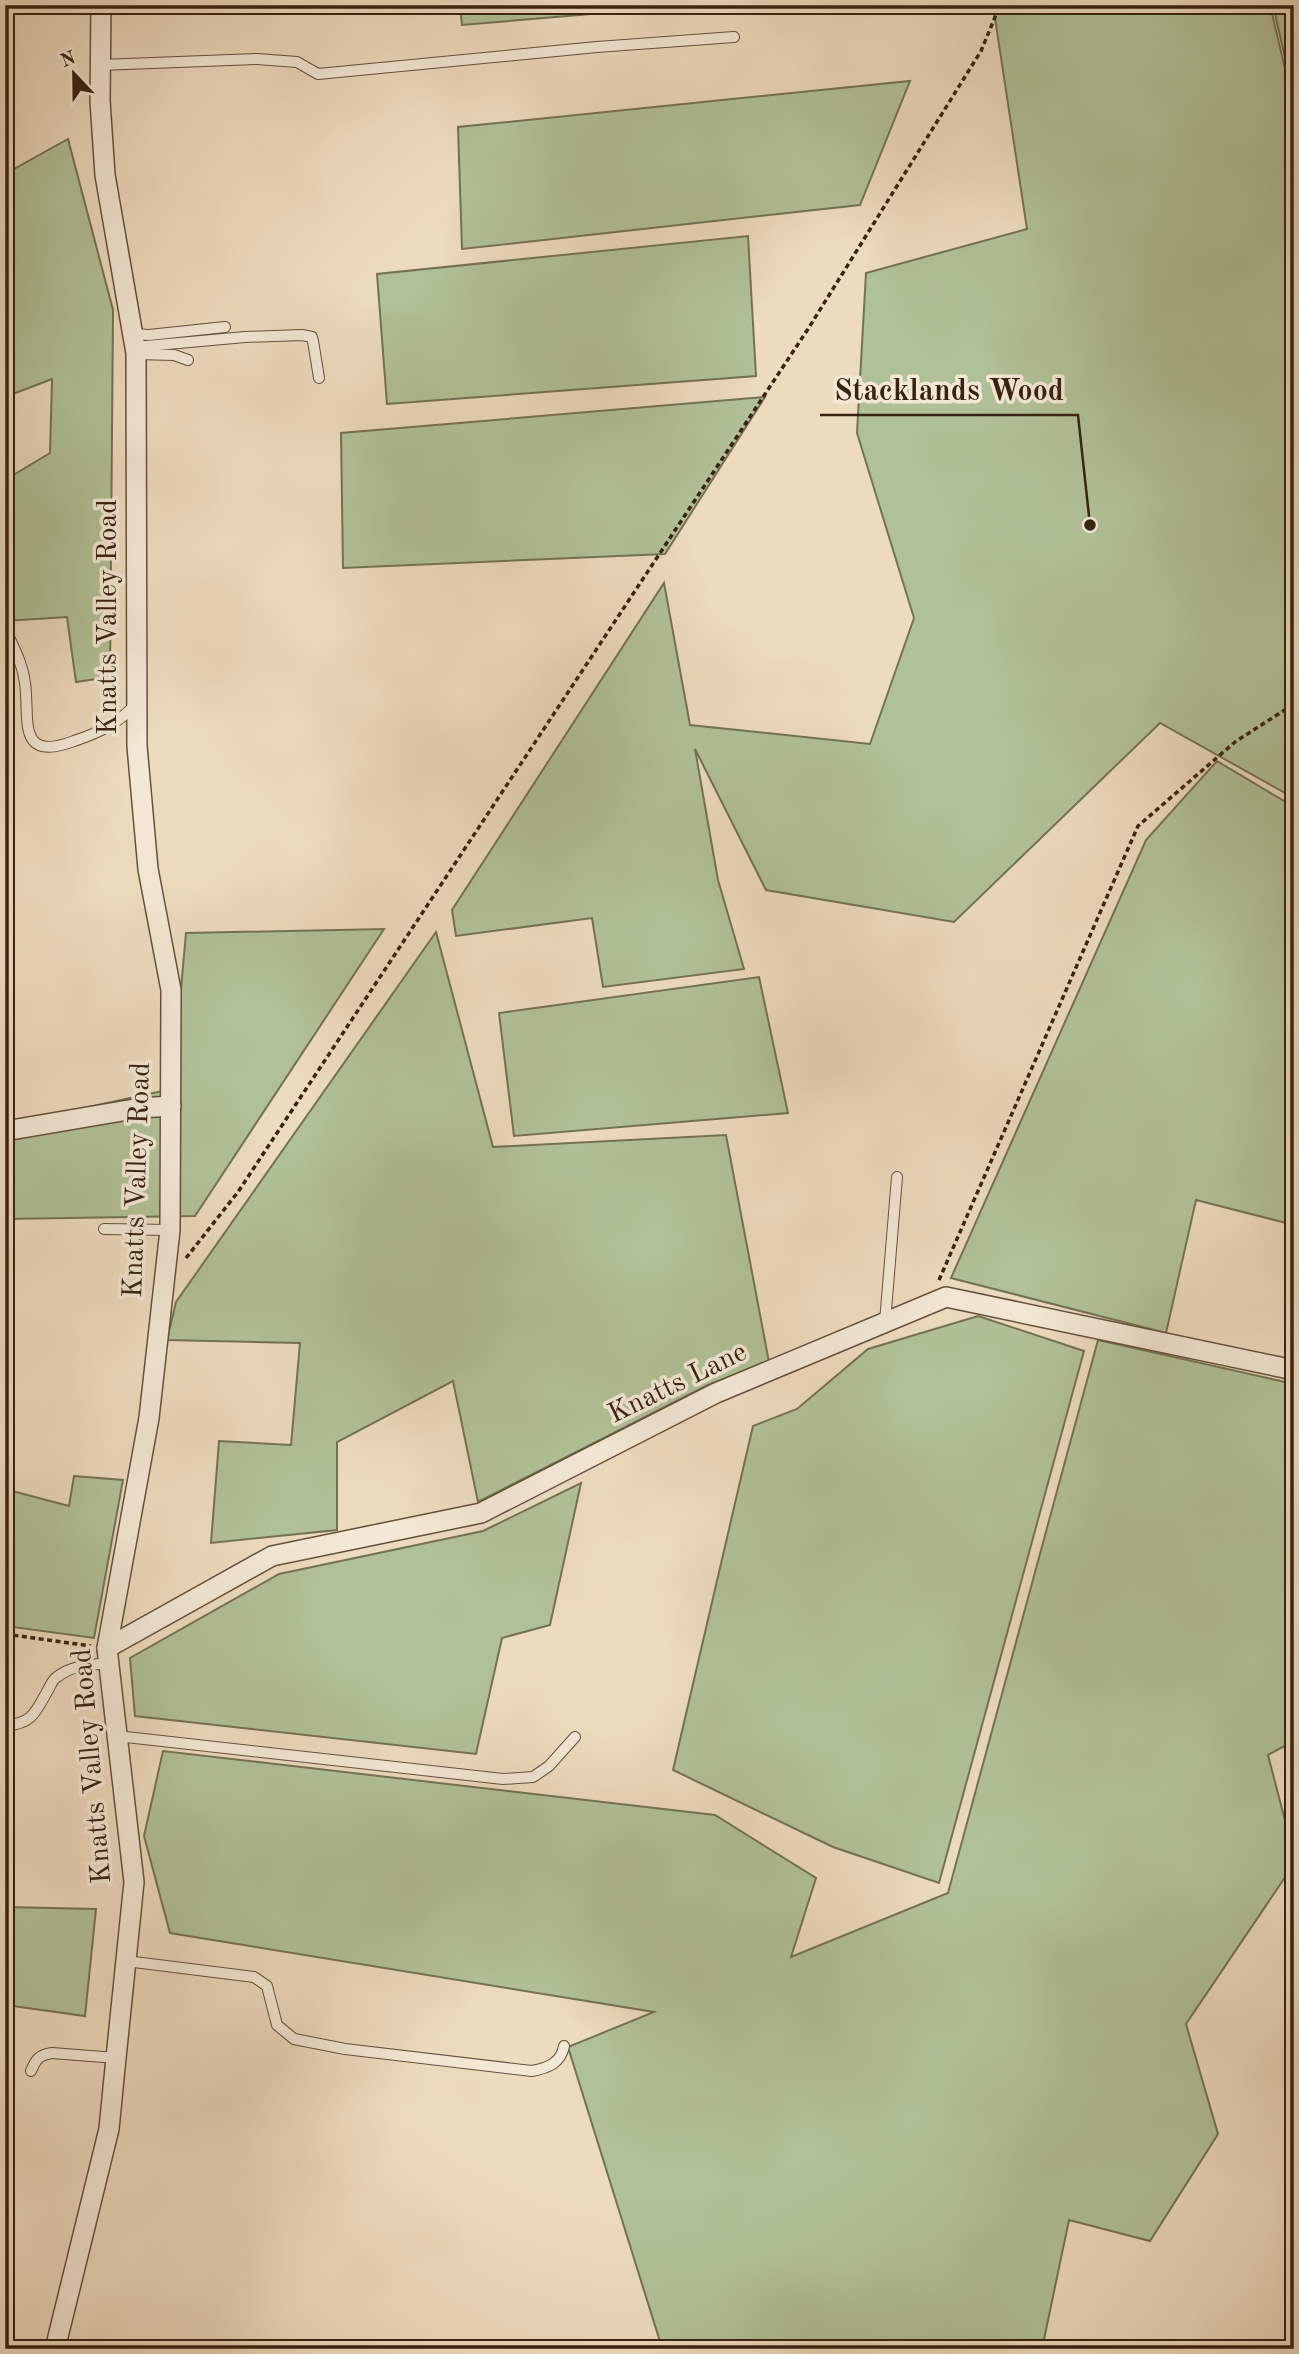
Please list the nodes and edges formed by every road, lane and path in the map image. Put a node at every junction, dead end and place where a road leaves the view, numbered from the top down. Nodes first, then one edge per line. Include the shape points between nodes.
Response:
1 (101, 5) edge
2 (1000, 5) edge
3 (1286, 5) edge
4 (734, 37) dead end
5 (1294, 40) edge
6 (100, 65) junction
7 (225, 327) dead end
8 (134, 345) junction
9 (188, 360) dead end
10 (319, 378) dead end
11 (9, 637) dead end
12 (137, 703) junction
13 (1294, 704) edge
14 (171, 1106) junction
15 (5, 1131) edge
16 (897, 1177) dead end
17 (104, 1229) dead end
18 (170, 1230) junction
19 (164, 1287) junction
20 (929, 1304) junction
21 (885, 1322) junction
22 (1294, 1370) edge
23 (5, 1634) edge
24 (108, 1655) junction
25 (5, 1727) edge
26 (117, 1736) junction
27 (575, 1737) dead end
28 (126, 1961) junction
29 (564, 2046) dead end
30 (116, 2058) junction
31 (31, 2071) dead end
32 (55, 2349) edge

1 - 6 street, Knatts Valley Road
2 - 19 path via 981,51 808,329 238,1192
3 - 5 path
4 - 6 lane via 318,74 297,62 257,59
6 - 8 street, Knatts Valley Road via 104,175
7 - 8 lane via 149,335
8 - 9 lane
8 - 10 lane via 302,335 312,337
8 - 12 street, Knatts Valley Road
11 - 12 lane via 22,667 28,733 36,743 47,748 101,731
12 - 14 street, Knatts Valley Road via 148,869 171,990
13 - 20 path via 1235,742 1139,826
14 - 15 street
14 - 18 street, Knatts Valley Road
16 - 21 lane
17 - 18 lane
18 - 19 street, Knatts Valley Road
19 - 24 street, Knatts Valley Road via 149,1418
20 - 21 street, Knatts Lane
20 - 22 street, Knatts Lane via 946,1297
21 - 24 street, Knatts Lane via 716,1393 481,1513 272,1556
23 - 24 path
24 - 25 lane via 54,1679 34,1714 22,1724
24 - 26 street, Knatts Valley Road
26 - 27 lane via 503,1779 533,1777
26 - 28 street, Knatts Valley Road via 134,1882
28 - 29 lane via 254,1977 267,1986 277,2025 288,2036 345,2049 532,2071 555,2063
28 - 30 street, Knatts Valley Road
30 - 31 lane via 52,2053 36,2060
30 - 32 street, Knatts Valley Road via 109,2129

